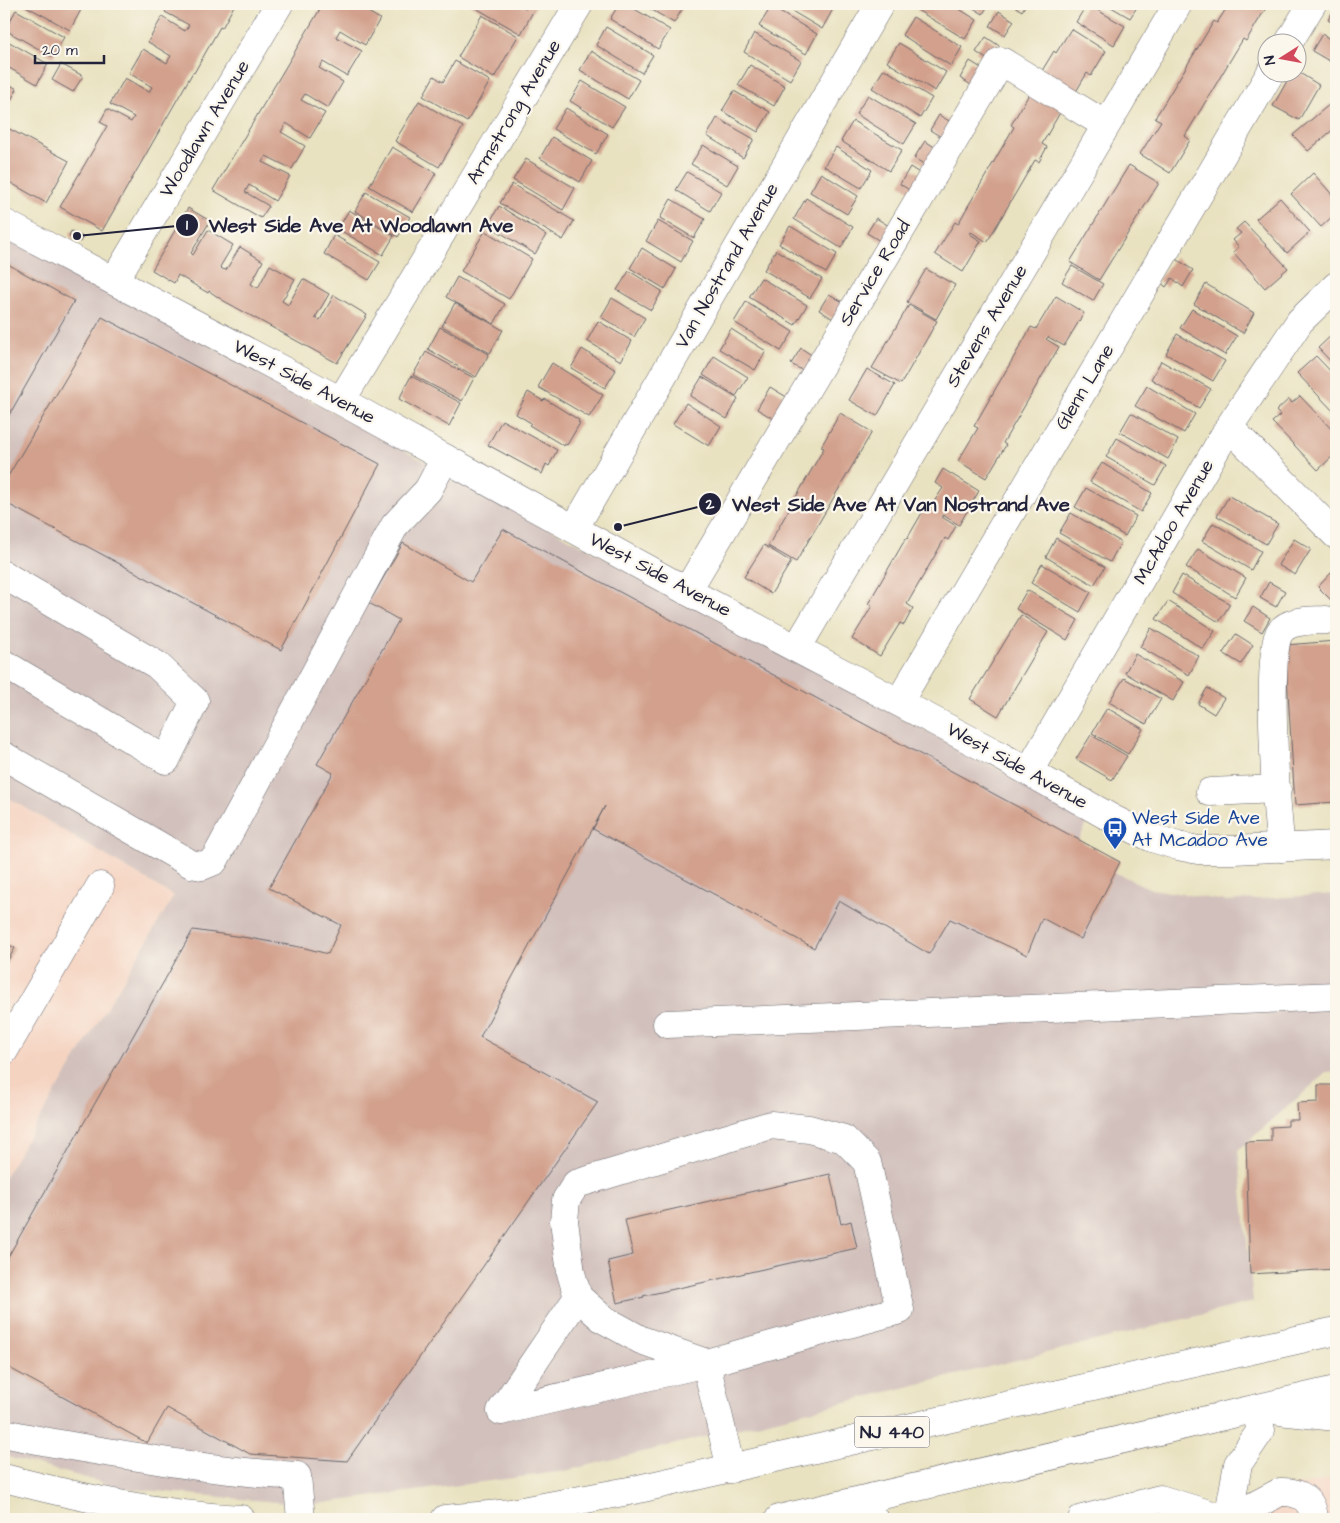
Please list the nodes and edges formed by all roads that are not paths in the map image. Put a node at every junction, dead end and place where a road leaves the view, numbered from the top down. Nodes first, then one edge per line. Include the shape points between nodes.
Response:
1 (279, 4) edge
2 (579, 4) edge
3 (880, 4) edge
4 (1178, 4) edge
5 (1312, 4) edge
6 (1295, 32) edge
7 (1266, 82) edge
8 (1106, 125) junction
9 (4, 223) edge
10 (114, 281) junction
11 (1336, 286) edge
12 (341, 401) junction
13 (1229, 427) junction
14 (445, 458) junction
15 (574, 529) junction
16 (1336, 535) edge
17 (4, 575) edge
18 (687, 591) junction
19 (1326, 620) dead end
20 (797, 648) junction
21 (4, 664) edge
22 (899, 702) junction
23 (4, 756) edge
24 (1029, 771) junction
25 (1277, 789) junction
26 (1210, 792) dead end
27 (1336, 845) edge
28 (1281, 848) junction
29 (100, 886) dead end
30 (1336, 996) edge
31 (667, 1024) dead end
32 (4, 1051) edge
33 (578, 1297) junction
34 (1336, 1331) edge
35 (706, 1363) junction
36 (1336, 1390) edge
37 (1255, 1410) junction
38 (1336, 1417) edge
39 (4, 1433) edge
40 (731, 1469) junction
41 (4, 1478) edge
42 (842, 1505) junction
43 (552, 1506) junction
44 (1160, 1509) edge
45 (241, 1519) edge
46 (301, 1519) edge
47 (445, 1519) edge
48 (508, 1519) edge
49 (779, 1519) edge
50 (874, 1519) edge
51 (1082, 1519) edge
52 (1228, 1519) edge
53 (1314, 1519) edge

1 - 10 main road, Woodlawn Avenue
2 - 12 main road, Armstrong Avenue
3 - 15 main road, Van Nostrand Avenue
4 - 8 main road, Stevens Avenue
5 - 6 main road
7 - 22 main road, Glenn Lane
8 - 18 main road, Service Road via 1001,61
8 - 20 main road, Stevens Avenue
9 - 10 main road, West Side Avenue
10 - 12 main road, West Side Avenue
11 - 13 main road, McAdoo Avenue via 1300,321
12 - 14 main road, West Side Avenue
13 - 16 main road
13 - 24 main road, McAdoo Avenue
14 - 15 main road, West Side Avenue
14 - 23 main road via 428,490 395,525 214,861 202,866 191,864
15 - 18 main road, West Side Avenue
17 - 21 main road via 157,665 195,701 166,760
18 - 20 main road, West Side Avenue
19 - 25 main road via 1294,623 1280,631 1274,649 1272,708
20 - 22 main road, West Side Avenue
22 - 24 main road, West Side Avenue
24 - 28 main road, West Side Avenue via 1112,819 1178,846 1198,850
25 - 26 main road
25 - 28 main road
27 - 28 main road, West Side Avenue
29 - 32 main road
30 - 31 main road
33 - 35 main road via 603,1319 642,1340
33 - 35 main road via 501,1410
33 - 35 main road via 571,1273 564,1221 566,1200 576,1184 771,1125 809,1129 844,1139 867,1162 900,1310
34 - 40 main road, NJ 440
35 - 40 main road
36 - 37 main road
37 - 38 main road
37 - 42 main road
37 - 52 main road via 1261,1430 1238,1464
39 - 46 main road via 253,1474 297,1476
40 - 43 main road, NJ 440
41 - 45 main road via 136,1507
42 - 49 main road
42 - 50 main road
43 - 47 main road, NJ 440
43 - 48 main road
44 - 51 main road
44 - 52 main road
52 - 53 main road via 1288,1491 1304,1496 1313,1510

